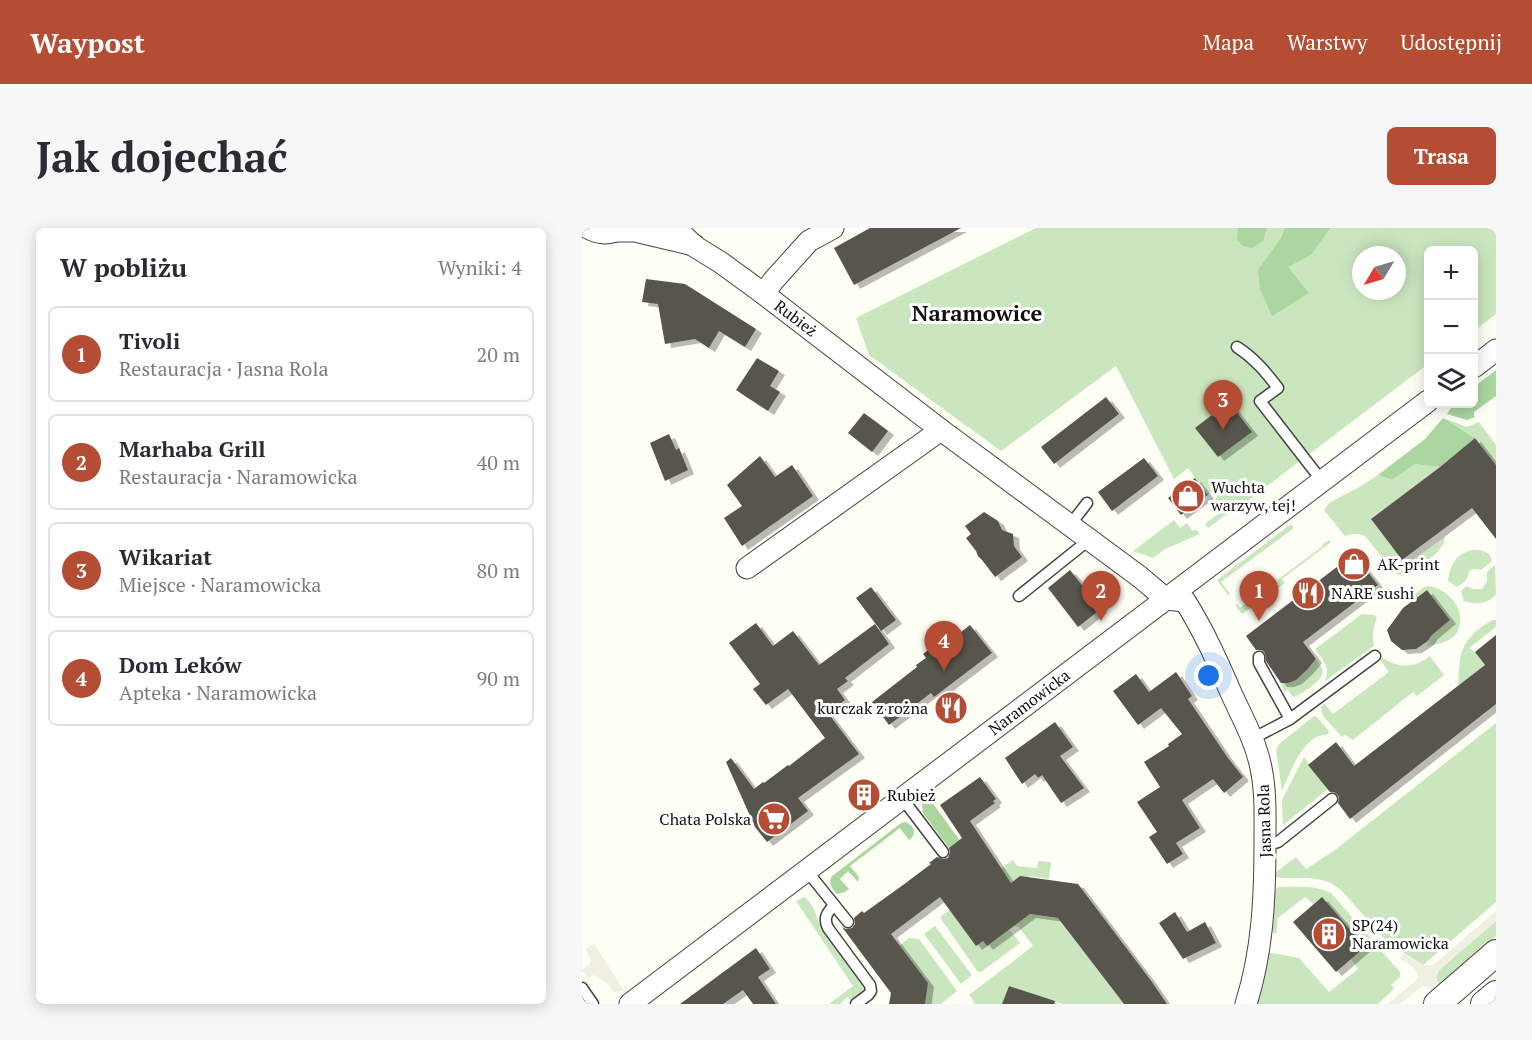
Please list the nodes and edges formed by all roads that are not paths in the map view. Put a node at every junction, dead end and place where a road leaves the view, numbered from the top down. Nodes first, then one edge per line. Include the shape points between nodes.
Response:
1 (588, 228) edge
2 (676, 228) edge
3 (833, 228) edge
4 (619, 229) edge
5 (694, 246) junction
6 (764, 294) junction
7 (1237, 347) dead end
8 (1496, 350) edge
9 (1478, 363) edge
10 (1424, 404) edge
11 (942, 430) junction
12 (1322, 481) junction
13 (1087, 503) dead end
14 (1070, 525) junction
15 (1090, 539) junction
16 (747, 568) dead end
17 (1019, 596) dead end
18 (1166, 599) junction
19 (1376, 656) dead end
20 (1259, 657) dead end
21 (1290, 719) junction
22 (1252, 739) junction
23 (902, 798) junction
24 (1332, 800) dead end
25 (1265, 846) junction
26 (943, 852) dead end
27 (807, 871) junction
28 (834, 905) junction
29 (848, 922) dead end
30 (1496, 953) edge
31 (582, 988) edge
32 (1496, 994) edge
33 (593, 1004) edge
34 (630, 1004) edge
35 (856, 1004) edge
36 (1246, 1004) edge
37 (1437, 1004) edge
38 (1484, 1004) edge

1 - 4 street, Rubież via 601,233
2 - 5 street, Rubież
3 - 6 street, Rubież via 809,241
4 - 5 street, Rubież
5 - 6 street, Rubież
6 - 11 street, Rubież
7 - 12 lane via 1264,369 1278,388 1260,401
8 - 9 street
10 - 12 street, Naramowicka
11 - 14 street, Rubież
11 - 16 street
12 - 18 street, Naramowicka
13 - 14 lane
14 - 15 street, Rubież
15 - 17 lane
15 - 18 street, Rubież
18 - 22 street, Jasna Rola via 1185,601 1198,621
18 - 23 street, Naramowicka via 999,717
19 - 21 lane
20 - 21 lane
21 - 22 lane
22 - 25 street, Jasna Rola via 1265,794
23 - 26 lane
23 - 27 street, Naramowicka
24 - 25 lane via 1278,842
25 - 36 street, Jasna Rola via 1263,925
27 - 28 lane
27 - 34 street, Naramowicka
28 - 29 lane
28 - 35 lane via 826,913 825,923 870,985 871,991
30 - 37 street
31 - 33 lane
32 - 38 street

